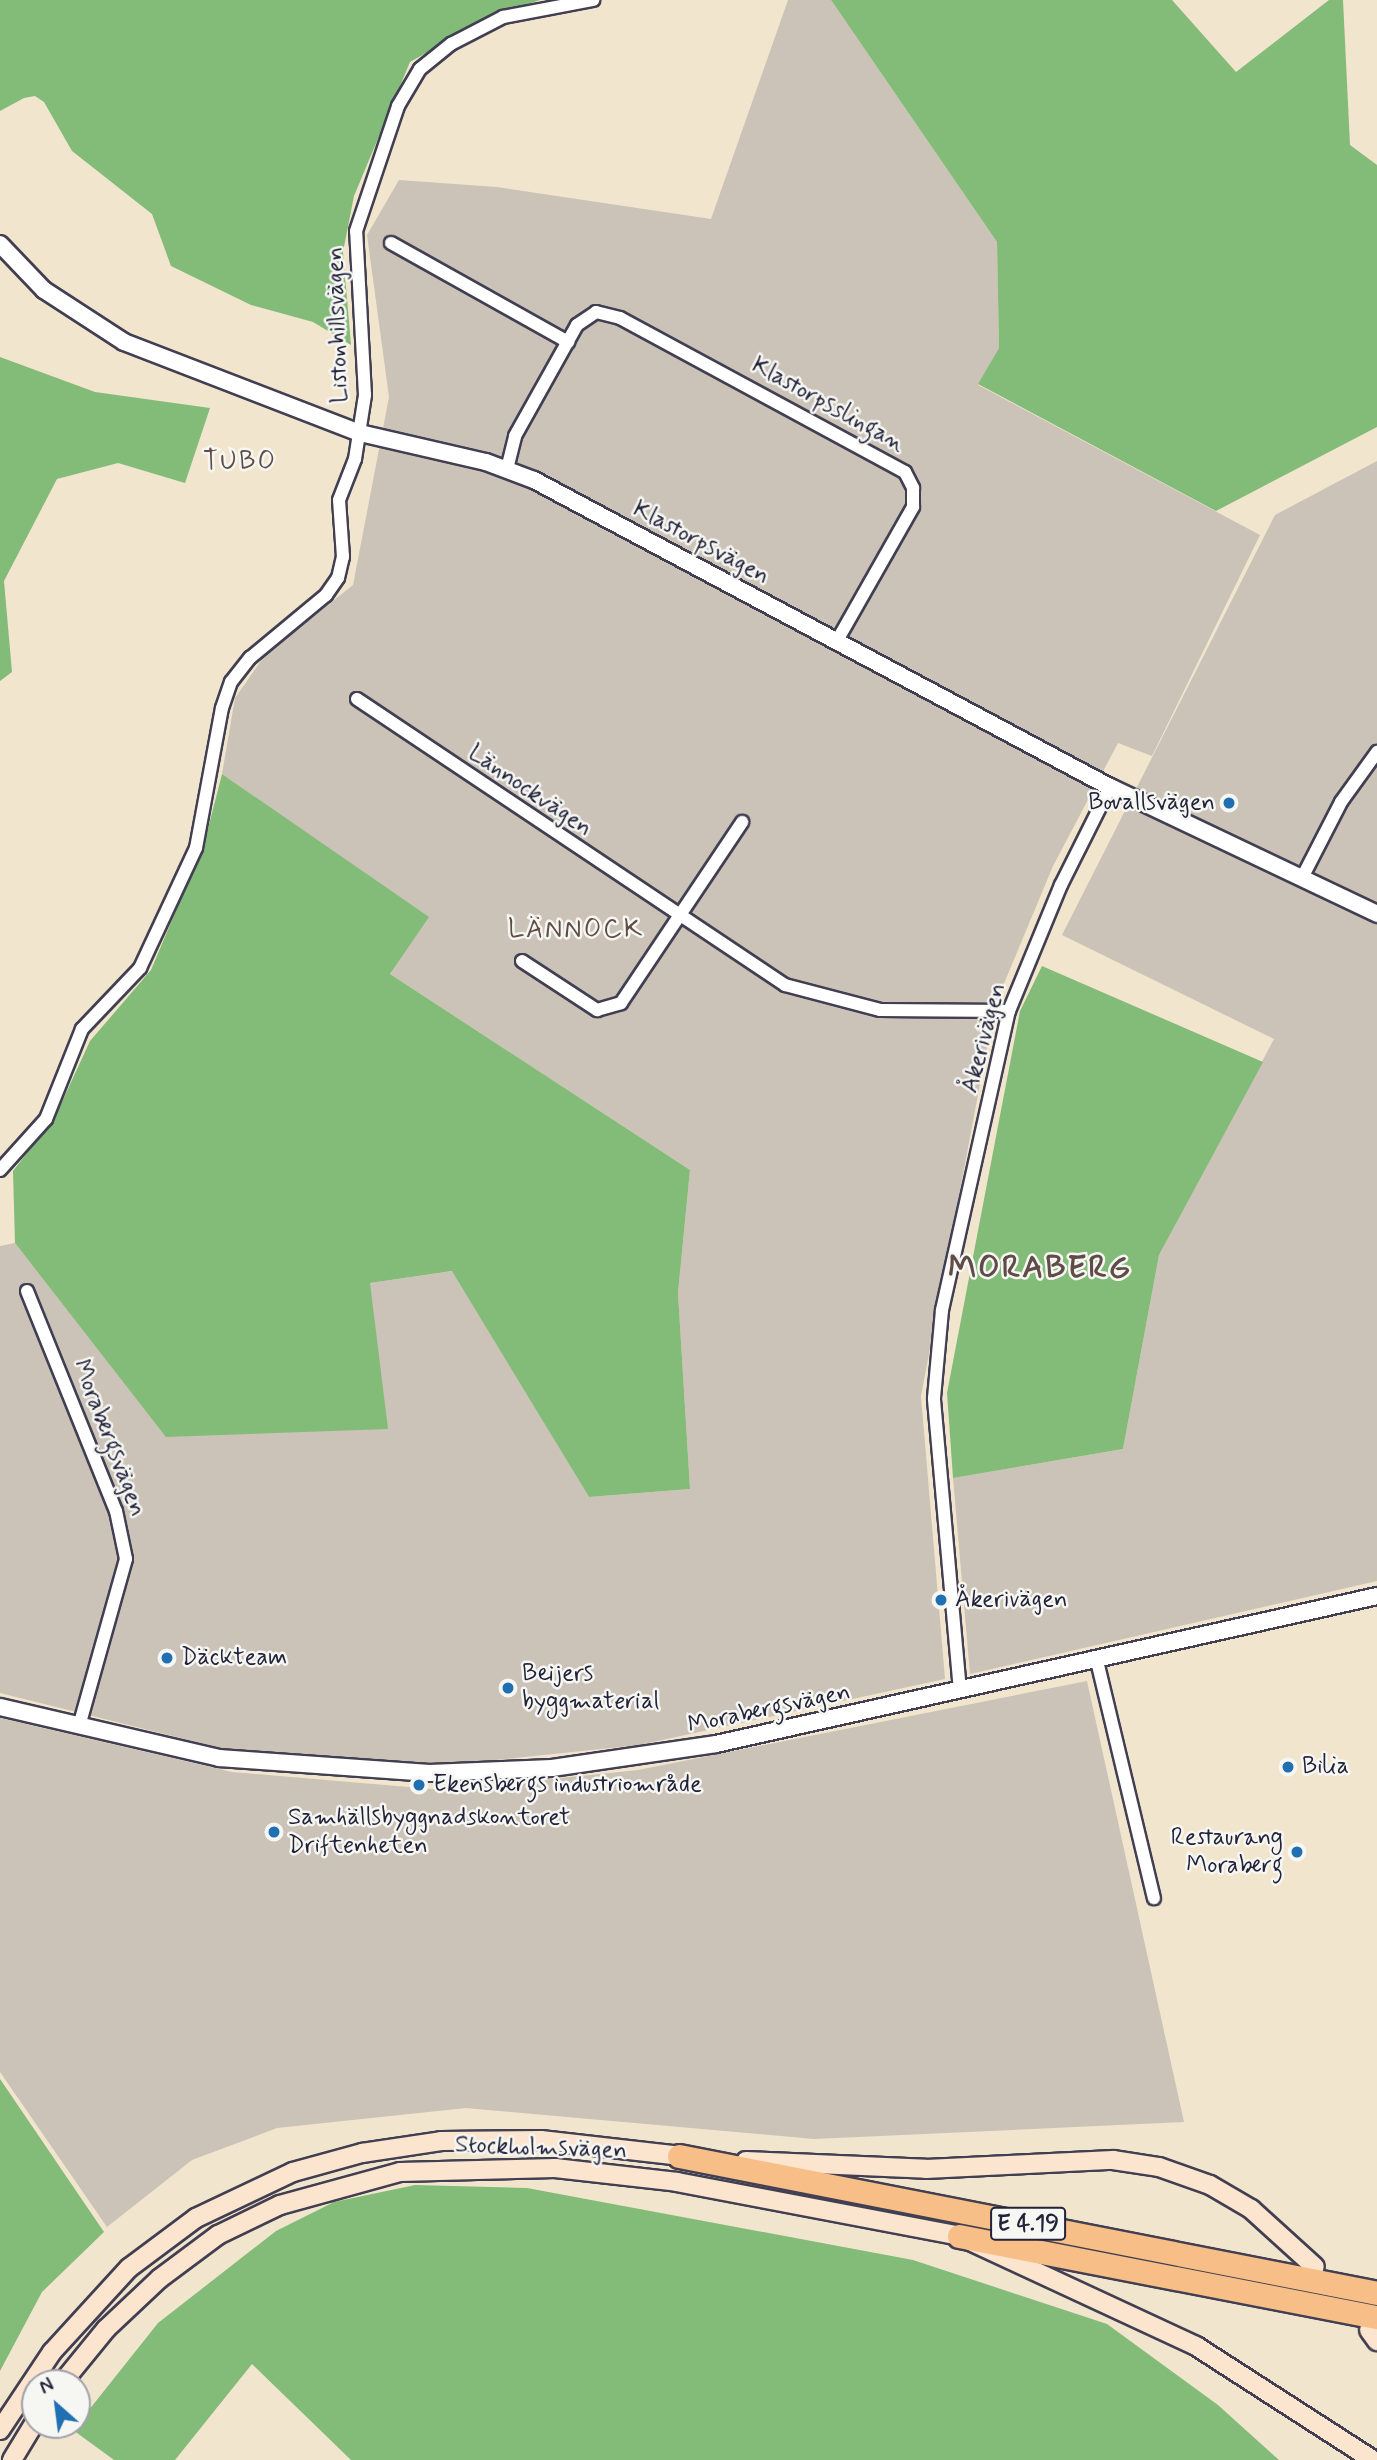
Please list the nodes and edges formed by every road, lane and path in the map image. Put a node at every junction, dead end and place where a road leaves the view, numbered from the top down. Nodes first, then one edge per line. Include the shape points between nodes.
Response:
1 (593, 0) edge
2 (391, 243) dead end
3 (0, 244) edge
4 (568, 342) junction
5 (360, 433) junction
6 (507, 469) junction
7 (837, 641) junction
8 (357, 699) dead end
9 (1377, 752) edge
10 (1110, 788) junction
11 (741, 822) dead end
12 (1303, 876) junction
13 (1377, 914) edge
14 (680, 917) junction
15 (523, 961) dead end
16 (1009, 1011) junction
17 (0, 1170) edge
18 (27, 1291) dead end
19 (1377, 1596) edge
20 (1097, 1661) junction
21 (960, 1691) junction
22 (0, 1707) edge
23 (79, 1726) junction
24 (1154, 1898) dead end
25 (679, 2156) junction
26 (959, 2236) junction
27 (1315, 2267) dead end
28 (1377, 2293) edge
29 (1374, 2329) edge
30 (74, 2369) edge
31 (0, 2430) edge
32 (25, 2439) edge
33 (12, 2460) edge
34 (1373, 2460) edge

1 - 5 street, Listonhillsvägen via 503,17 451,44 420,69 398,106 356,230 365,395
2 - 4 street
3 - 5 street, Klastorpsvägen via 44,290 124,342
4 - 6 street, Klastorpsslingan via 515,436
4 - 7 street, Klastorpsslingan via 577,326 596,312 620,318 905,472 913,488 913,507
5 - 6 street, Klastorpsvägen
5 - 17 street, Listonhillsvägen via 339,500 343,557 338,578 326,595 271,638 231,682 196,848 140,968 82,1029 46,1119
6 - 7 street, Klastorpsvägen
7 - 10 street, Klastorpsvägen
8 - 14 street, Lännockvägen
9 - 12 street via 1341,802
10 - 12 street, Klastorpsvägen
10 - 16 street, Åkerivägen via 1061,885
11 - 14 street
12 - 13 street, Klastorpsvägen
14 - 15 street via 621,1003 597,1010
14 - 16 street, Lännockvägen via 785,985 880,1010
16 - 21 street, Åkerivägen via 942,1310 934,1398
18 - 23 street, Morabergsvägen via 116,1511 126,1559
19 - 20 street, Morabergsvägen
20 - 21 street, Morabergsvägen
20 - 24 street
21 - 23 street, Morabergsvägen via 651,1756 451,1773 219,1758
22 - 23 street, Morabergsvägen
25 - 27 main road, Stockholmsvägen via 881,2169 1101,2160 1159,2167 1210,2185 1251,2209
25 - 28 highway, E 4.19
25 - 31 main road, Stockholmsvägen / E 4.19 via 541,2140 441,2141 362,2153 293,2172 196,2218 129,2268 51,2352
26 - 29 highway, E 4.19
26 - 30 main road, Stockholmsvägen / E 4.19 via 611,2172 503,2166 400,2172 310,2194 219,2235 132,2302
26 - 34 main road, Stockholmsvägen via 1196,2346
32 - 33 main road

